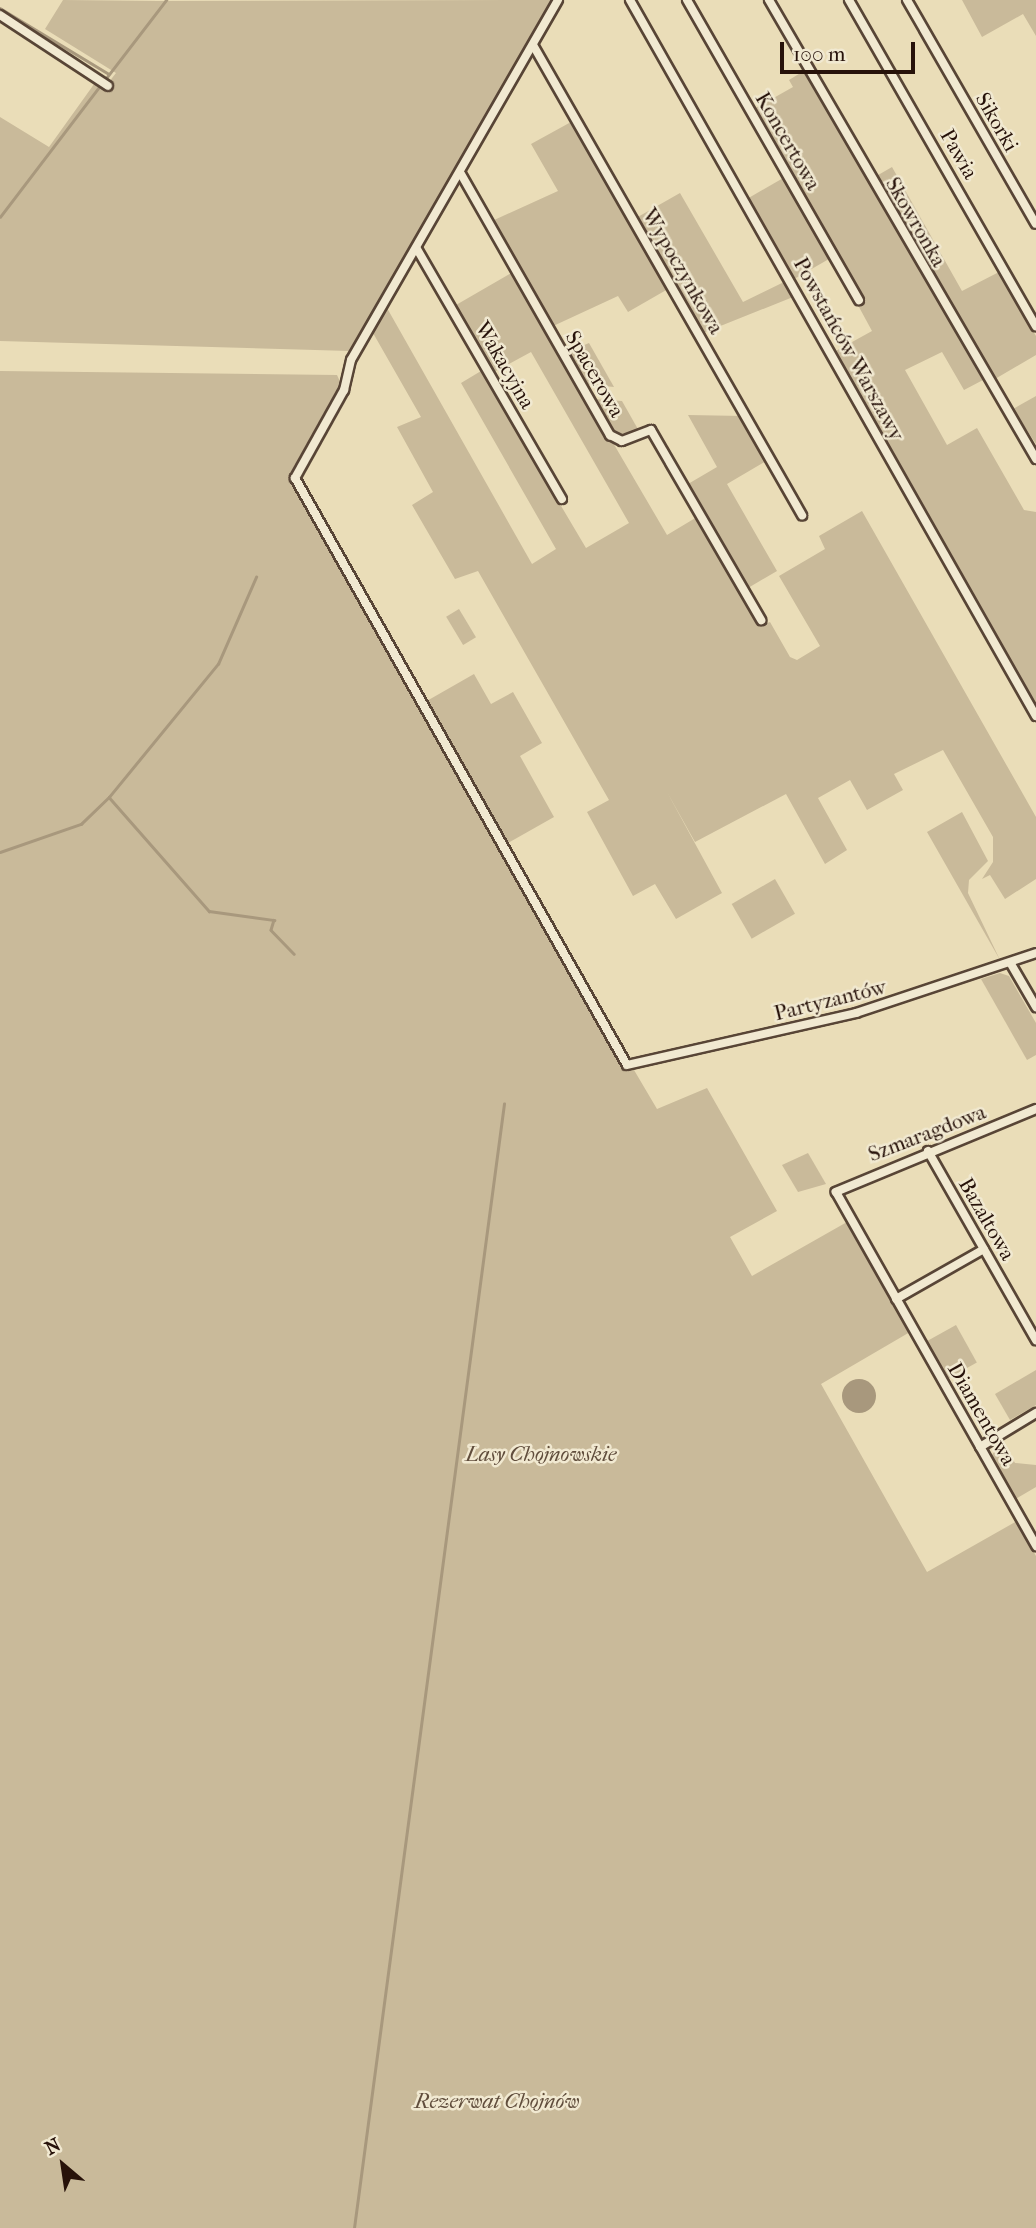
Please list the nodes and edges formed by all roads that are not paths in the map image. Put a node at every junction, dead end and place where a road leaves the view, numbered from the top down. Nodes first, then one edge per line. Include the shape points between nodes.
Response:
1 (558, 0) edge
2 (630, 0) edge
3 (687, 0) edge
4 (769, 0) edge
5 (849, 0) edge
6 (907, 0) edge
7 (0, 15) edge
8 (533, 45) junction
9 (107, 86) dead end
10 (461, 174) junction
11 (1036, 224) edge
12 (417, 249) junction
13 (859, 300) dead end
14 (1036, 326) edge
15 (1036, 459) edge
16 (562, 499) dead end
17 (802, 515) dead end
18 (761, 620) dead end
19 (1036, 716) edge
20 (1036, 953) edge
21 (1011, 964) junction
22 (1036, 1007) edge
23 (1036, 1109) edge
24 (928, 1151) junction
25 (836, 1194) joint
26 (984, 1249) junction
27 (896, 1299) junction
28 (1036, 1340) edge
29 (1036, 1413) edge
30 (980, 1447) junction
31 (1036, 1546) edge

1 - 8 street
2 - 19 street, Powstańców Warszawy
3 - 13 street, Koncertowa
4 - 15 street, Skowronka
5 - 14 street, Pawia
6 - 11 street, Sikorki
7 - 9 street
8 - 10 street
8 - 17 street, Wypoczynkowa
10 - 12 street
10 - 18 street, Spacerowa via 610,435 622,441 651,430
12 - 16 street, Wakacyjna
12 - 21 street, Partyzantów via 351,360 344,390 295,478 627,1065 856,1013
20 - 21 street, Partyzantów
21 - 22 street
23 - 24 street, Szmaragdowa
24 - 25 street, Szmaragdowa via 841,1185
24 - 26 street, Bazaltowa
25 - 27 street, Diamentowa
26 - 27 street
26 - 28 street, Bazaltowa
27 - 30 street, Diamentowa
29 - 30 street
30 - 31 street, Diamentowa

